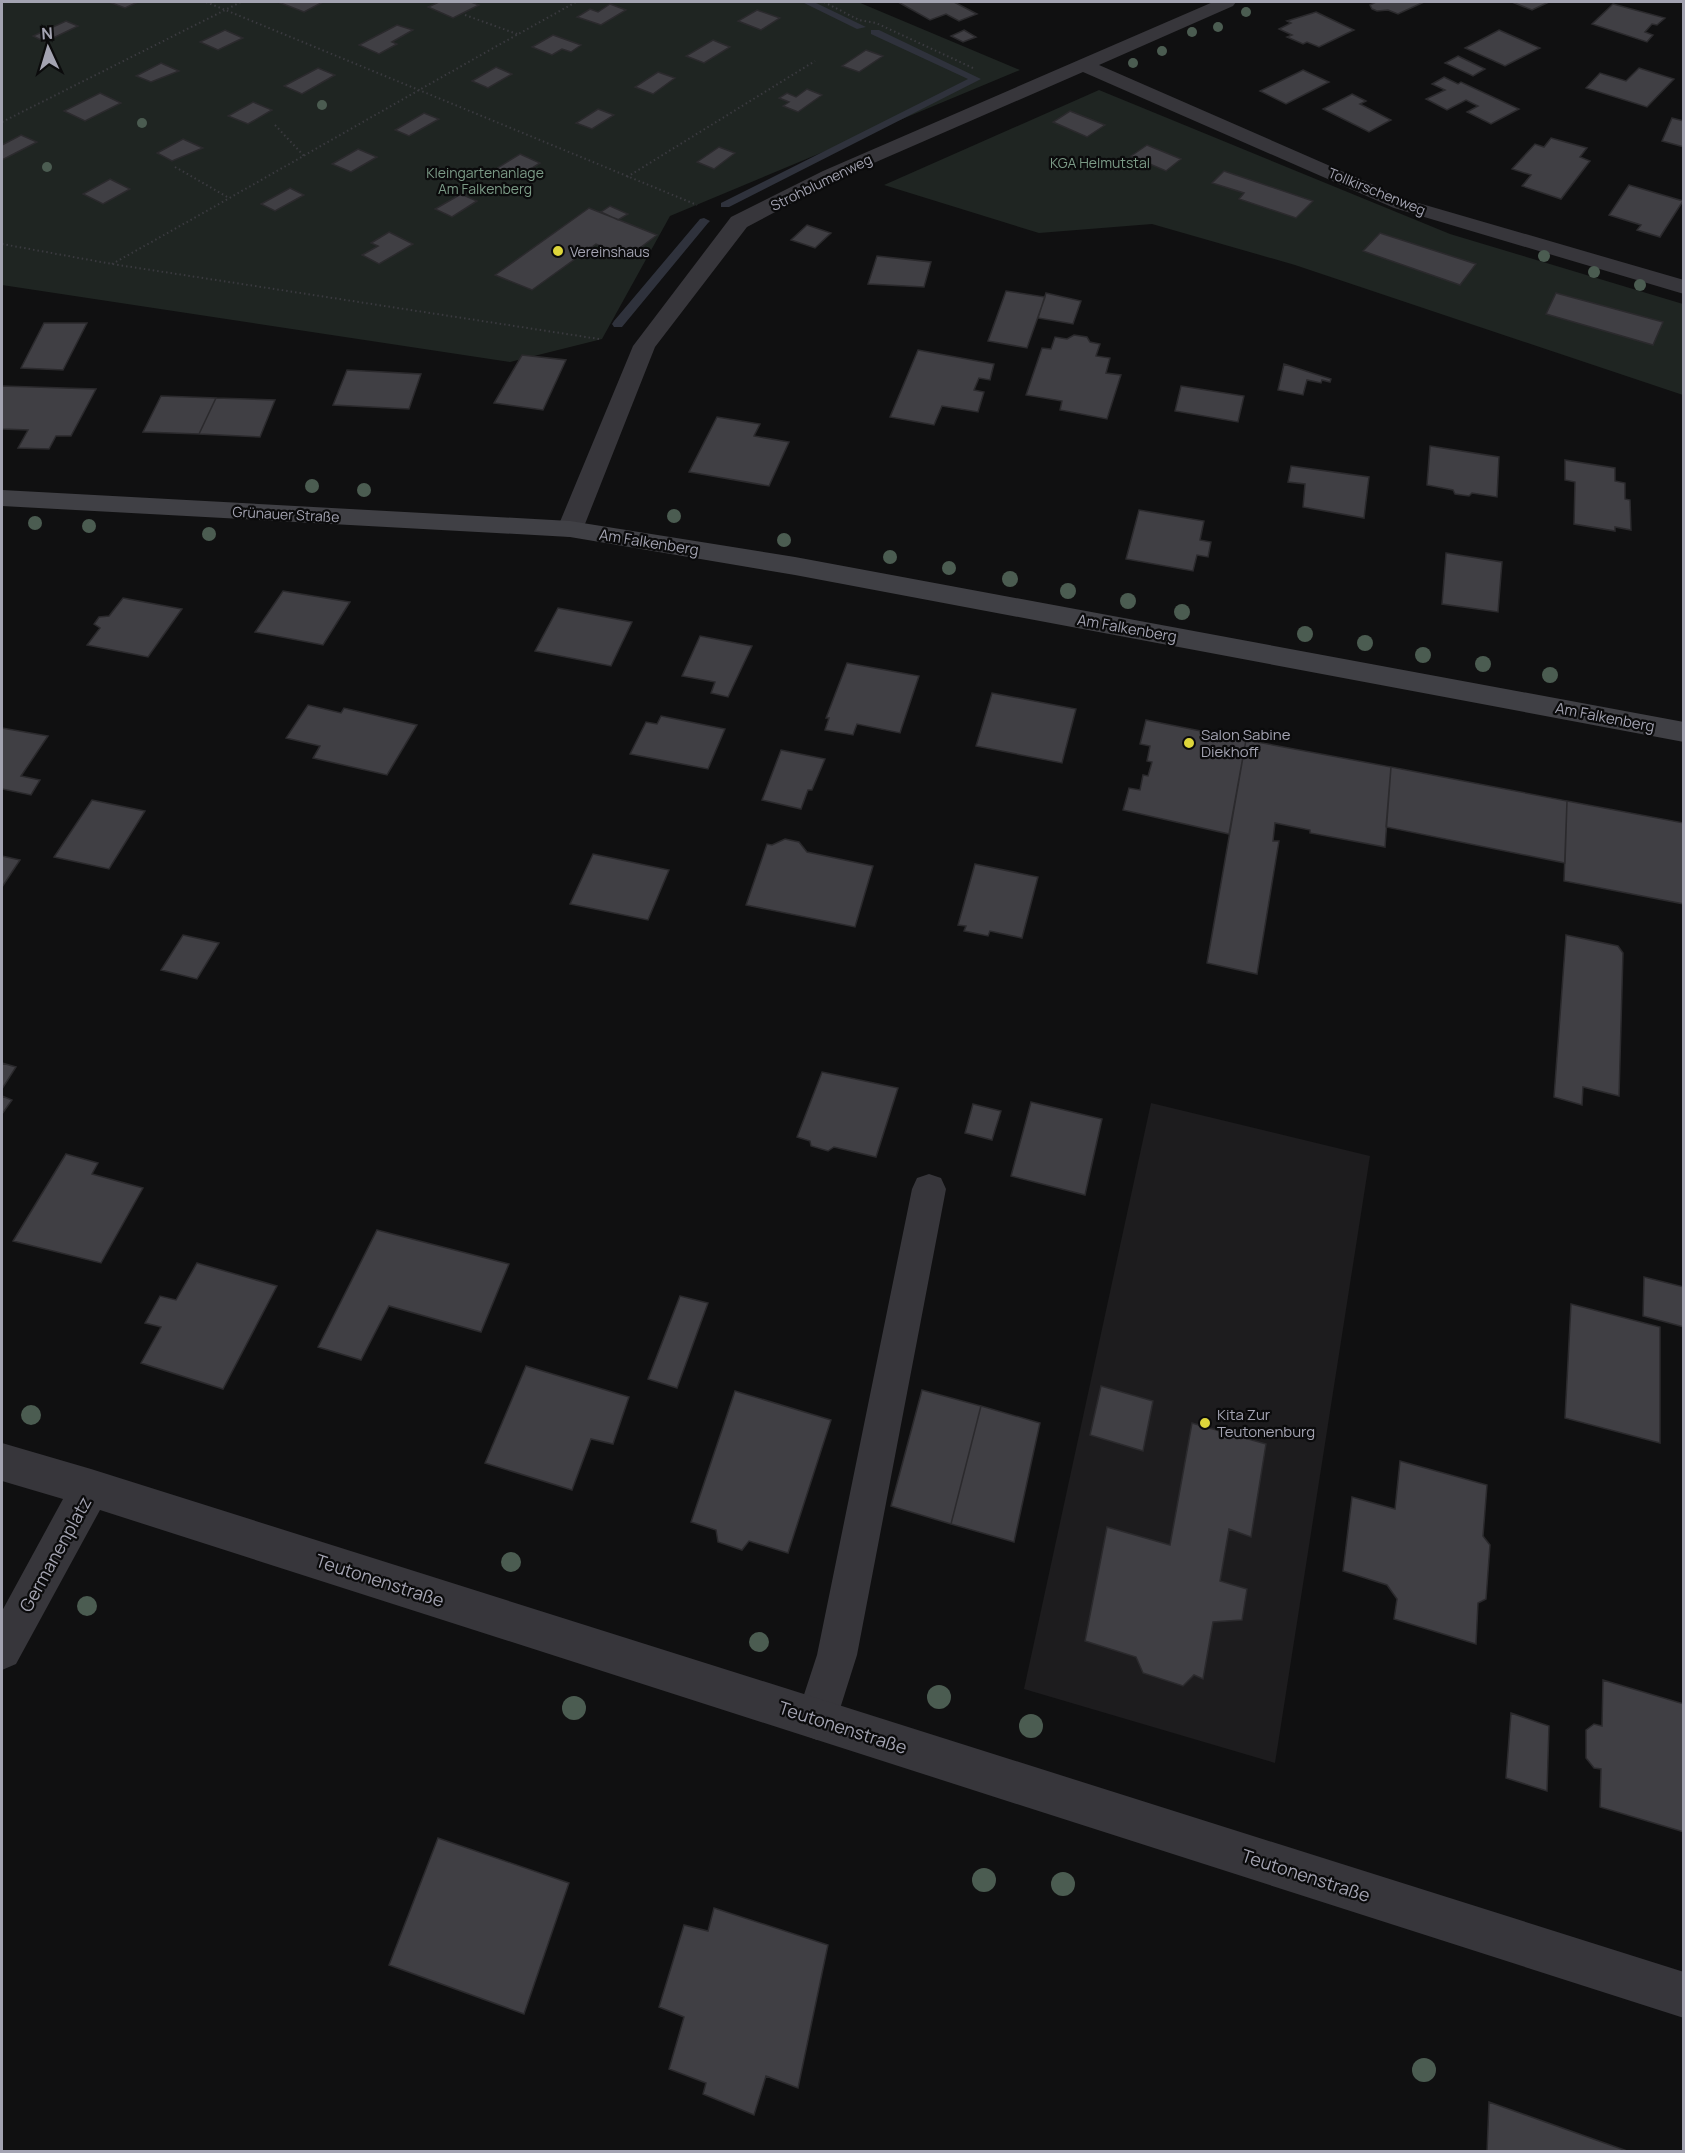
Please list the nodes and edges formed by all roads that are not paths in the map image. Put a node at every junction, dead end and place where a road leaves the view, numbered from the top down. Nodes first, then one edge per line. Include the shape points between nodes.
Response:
1 (1227, 2) edge
2 (1082, 64) junction
3 (1683, 287) edge
4 (2, 498) edge
5 (570, 529) junction
6 (1683, 732) edge
7 (929, 1189) dead end
8 (2, 1462) edge
9 (91, 1488) junction
10 (2, 1650) edge
11 (817, 1719) junction
12 (1683, 1995) edge

1 - 2 street, Strohblumenweg
2 - 3 street, Tollkirschenweg via 1401,204
2 - 5 street, Strohblumenweg via 830,175 739,222 644,346
4 - 5 street, Grünauer Straße
5 - 6 street, Am Falkenberg via 795,566
7 - 11 street via 837,1655
8 - 9 street, Teutonenstraße
9 - 10 street, Germanenplatz
9 - 11 street, Teutonenstraße
11 - 12 street, Teutonenstraße

